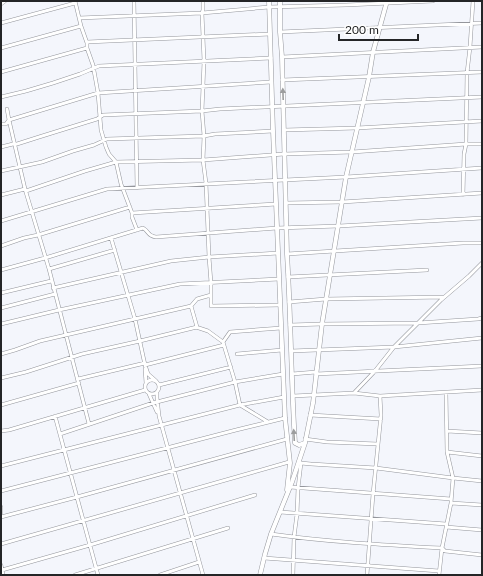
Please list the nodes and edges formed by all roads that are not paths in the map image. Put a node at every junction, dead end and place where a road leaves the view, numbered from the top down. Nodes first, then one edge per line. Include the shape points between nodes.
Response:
1 (5, 1) edge
2 (134, 1) edge
3 (203, 1) edge
4 (269, 1) edge
5 (280, 1) edge
6 (346, 1) edge
7 (433, 1) edge
8 (473, 1) edge
9 (75, 2) edge
10 (387, 2) edge
11 (1, 4) edge
12 (346, 5) junction
13 (269, 7) junction
14 (280, 7) junction
15 (202, 13) junction
16 (134, 16) junction
17 (79, 18) junction
18 (1, 23) edge
19 (472, 23) junction
20 (482, 23) edge
21 (81, 26) junction
22 (379, 28) junction
23 (280, 32) junction
24 (270, 34) junction
25 (203, 36) junction
26 (134, 40) junction
27 (87, 42) junction
28 (470, 47) junction
29 (482, 47) edge
30 (1, 48) edge
31 (87, 48) junction
32 (373, 52) junction
33 (282, 57) junction
34 (271, 58) junction
35 (204, 61) junction
36 (135, 64) junction
37 (94, 68) junction
38 (1, 72) edge
39 (482, 72) edge
40 (467, 73) junction
41 (368, 77) junction
42 (282, 80) junction
43 (271, 82) junction
44 (203, 86) junction
45 (135, 90) junction
46 (98, 93) junction
47 (482, 96) edge
48 (1, 97) edge
49 (467, 97) junction
50 (362, 102) junction
51 (283, 106) junction
52 (272, 107) junction
53 (7, 109) dead end
54 (202, 112) junction
55 (136, 113) junction
56 (100, 116) junction
57 (9, 120) junction
58 (482, 121) edge
59 (467, 122) junction
60 (1, 124) edge
61 (357, 128) junction
62 (284, 130) junction
63 (273, 131) junction
64 (204, 136) junction
65 (137, 138) junction
66 (104, 140) junction
67 (466, 144) junction
68 (482, 144) edge
69 (15, 145) junction
70 (1, 147) edge
71 (352, 152) junction
72 (284, 154) junction
73 (274, 155) junction
74 (204, 160) junction
75 (116, 162) junction
76 (137, 162) junction
77 (20, 167) junction
78 (482, 168) edge
79 (463, 169) junction
80 (1, 171) edge
81 (346, 177) junction
82 (285, 179) junction
83 (275, 180) junction
84 (206, 184) junction
85 (123, 188) junction
86 (137, 188) junction
87 (26, 190) junction
88 (482, 193) edge
89 (463, 194) junction
90 (1, 195) edge
91 (342, 202) junction
92 (286, 203) junction
93 (276, 204) junction
94 (130, 206) junction
95 (207, 209) junction
96 (32, 212) junction
97 (132, 213) junction
98 (482, 218) edge
99 (1, 221) edge
100 (339, 226) junction
101 (277, 228) junction
102 (287, 228) junction
103 (137, 230) junction
104 (208, 234) junction
105 (38, 235) junction
106 (111, 238) junction
107 (482, 243) edge
108 (1, 246) edge
109 (115, 250) junction
110 (335, 251) junction
111 (278, 253) junction
112 (287, 254) junction
113 (209, 257) junction
114 (45, 258) junction
115 (482, 263) edge
116 (49, 269) junction
117 (1, 270) edge
118 (427, 270) dead end
119 (122, 273) junction
120 (330, 276) junction
121 (288, 277) junction
122 (279, 279) junction
123 (51, 281) junction
124 (211, 283) junction
125 (53, 288) junction
126 (1, 293) edge
127 (55, 294) junction
128 (128, 295) junction
129 (211, 295) junction
130 (444, 297) junction
131 (326, 299) junction
132 (289, 302) junction
133 (280, 304) junction
134 (191, 306) junction
135 (1, 308) edge
136 (60, 310) junction
137 (482, 318) edge
138 (135, 319) junction
139 (418, 323) junction
140 (1, 324) edge
141 (322, 324) junction
142 (290, 325) junction
143 (196, 327) junction
144 (281, 328) junction
145 (66, 334) junction
146 (482, 338) edge
147 (140, 341) junction
148 (224, 344) junction
149 (394, 347) junction
150 (282, 350) junction
151 (319, 350) junction
152 (291, 351) junction
153 (1, 354) edge
154 (237, 354) dead end
155 (72, 358) junction
156 (145, 364) junction
157 (482, 366) edge
158 (231, 367) junction
159 (375, 372) junction
160 (316, 373) junction
161 (283, 374) junction
162 (292, 374) junction
163 (1, 378) edge
164 (78, 379) junction
165 (156, 381) junction
166 (235, 382) junction
167 (79, 384) junction
168 (146, 384) junction
169 (159, 385) junction
170 (145, 390) junction
171 (482, 390) edge
172 (157, 393) junction
173 (354, 393) junction
174 (446, 393) junction
175 (149, 394) junction
176 (293, 396) junction
177 (314, 396) junction
178 (380, 396) junction
179 (284, 398) junction
180 (157, 402) junction
181 (153, 403) junction
182 (1, 405) edge
183 (240, 405) junction
184 (85, 407) junction
185 (310, 415) junction
186 (55, 416) junction
187 (159, 416) junction
188 (284, 418) junction
189 (381, 419) junction
190 (268, 422) junction
191 (89, 424) junction
192 (162, 425) junction
193 (1, 431) edge
194 (447, 431) junction
195 (482, 433) edge
196 (60, 434) junction
197 (287, 439) junction
198 (305, 441) junction
199 (378, 444) junction
200 (168, 447) junction
201 (64, 449) junction
202 (447, 452) junction
203 (482, 456) edge
204 (289, 462) junction
205 (300, 462) junction
206 (1, 466) edge
207 (376, 468) junction
208 (174, 470) junction
209 (70, 473) junction
210 (453, 478) junction
211 (482, 481) edge
212 (290, 487) junction
213 (298, 488) junction
214 (1, 491) edge
215 (180, 493) junction
216 (373, 494) junction
217 (255, 495) dead end
218 (287, 495) junction
219 (77, 497) junction
220 (451, 501) junction
221 (482, 505) edge
222 (1, 507) edge
223 (280, 512) junction
224 (298, 514) junction
225 (1, 515) edge
226 (186, 516) junction
227 (372, 519) junction
228 (83, 521) junction
229 (446, 525) junction
230 (228, 528) dead end
231 (482, 530) edge
232 (271, 534) junction
233 (294, 537) junction
234 (193, 539) junction
235 (1, 544) edge
236 (370, 544) junction
237 (90, 545) junction
238 (442, 548) junction
239 (482, 555) edge
240 (264, 558) junction
241 (294, 560) junction
242 (199, 562) junction
243 (1, 565) edge
244 (368, 566) junction
245 (96, 569) junction
246 (2, 570) junction
247 (439, 573) edge
248 (4, 575) edge
249 (75, 575) edge
250 (98, 575) edge
251 (160, 575) edge
252 (204, 575) edge
253 (260, 575) edge
254 (293, 575) edge
255 (367, 575) edge

1 - 11 street
2 - 16 street
3 - 15 street
4 - 13 main road
5 - 14 main road
6 - 12 street
7 - 10 street
8 - 19 street
9 - 17 street
9 - 18 street
10 - 12 street
10 - 22 main road
12 - 14 street
13 - 14 street
13 - 15 street
13 - 24 main road
14 - 23 main road
15 - 16 street
15 - 25 street
16 - 17 street
16 - 26 street
17 - 21 street
19 - 20 street
19 - 22 street
19 - 28 street
21 - 27 street
21 - 30 street
22 - 23 street
22 - 32 main road
23 - 33 main road
24 - 25 street
24 - 34 main road
25 - 26 street
25 - 35 street
26 - 27 street
26 - 36 street
27 - 31 street
28 - 29 street
28 - 32 street
28 - 40 street
31 - 37 street
31 - 38 street
32 - 33 street
32 - 41 main road
33 - 42 main road
34 - 35 street
34 - 43 main road
35 - 36 street
35 - 44 street
36 - 37 street
36 - 45 street
37 - 46 street
37 - 48 street via 53,83
39 - 40 street
40 - 41 street
40 - 49 street
41 - 42 street
41 - 50 main road
51 -> 42 main road
43 - 44 street
43 - 52 main road
44 - 45 street
44 - 54 street
45 - 46 street
45 - 55 street
46 - 56 street
46 - 57 street
47 - 49 street
49 - 50 street
49 - 59 street
50 - 51 street
50 - 61 main road
51 - 52 street
51 - 62 main road
52 - 54 street
52 - 63 main road
53 - 57 street
54 - 55 street
54 - 64 street
55 - 56 street
55 - 65 street
56 - 66 street
56 - 69 street
57 - 60 street via 6,124
57 - 69 street
58 - 59 street
59 - 61 street
59 - 67 street
61 - 62 street
61 - 71 main road
62 - 72 main road
63 - 64 street
63 - 73 main road
64 - 65 street
64 - 74 street
65 - 66 street
65 - 76 street
66 - 75 street via 109,154
66 - 77 street
67 - 68 street
67 - 71 street
67 - 79 street
69 - 70 street
69 - 77 street
71 - 72 street
71 - 81 main road
72 - 73 street
72 - 82 main road
73 - 74 street
73 - 83 main road
74 - 76 street
74 - 84 street
75 - 76 street
75 - 85 street
75 - 87 street
76 - 86 street
77 - 80 street
77 - 87 street
78 - 79 street
79 - 81 street
79 - 89 street
81 - 82 street
81 - 91 main road
82 - 83 street
82 - 92 main road
83 - 84 street
83 - 93 main road
84 - 86 street
84 - 95 street
85 - 86 street
85 - 94 street
85 - 96 street via 107,189
87 - 90 street
87 - 96 street
88 - 89 street
89 - 91 street
91 - 92 street
91 - 100 main road
92 - 102 main road
93 - 95 street
93 - 101 main road
94 - 97 street
94 - 105 street
95 - 97 street
95 - 104 street
96 - 99 street
96 - 105 street
97 - 103 street
98 - 100 street
100 - 102 street
100 - 110 main road
101 - 102 street
101 - 104 street
101 - 111 main road
102 - 112 main road
103 - 104 street via 145,228 151,237
103 - 106 street
104 - 113 street
105 - 108 street
105 - 114 street
106 - 109 street
106 - 114 street
107 - 110 street
109 - 116 street
109 - 119 street
110 - 112 street
110 - 120 main road
111 - 113 street
111 - 122 main road
112 - 121 main road
113 - 119 street via 171,261
113 - 124 street
114 - 116 street
114 - 117 street
115 - 130 street
116 - 123 street
118 - 120 street
119 - 125 street
119 - 128 street
120 - 121 street
120 - 131 main road
121 - 132 main road
122 - 124 street
122 - 133 main road
123 - 125 street
123 - 126 street
124 - 128 street via 180,284
124 - 129 street
125 - 127 street
127 - 135 street
127 - 136 street
128 - 136 street
128 - 138 street
129 - 133 street via 211,306
129 - 134 street via 197,299
130 - 131 street
130 - 139 street
131 - 132 street
131 - 141 main road
132 - 142 main road
133 - 144 main road
134 - 138 street
134 - 143 street
136 - 140 street
136 - 145 street
137 - 139 street
138 - 145 street
138 - 147 street
139 - 141 street
139 - 149 street
141 - 142 street
141 - 151 main road
142 - 152 main road
143 - 147 street
143 - 148 street via 208,331
144 - 148 street via 230,332
144 - 150 main road
145 - 153 street
145 - 155 street
146 - 149 street
147 - 155 street
147 - 156 street
148 - 156 street
148 - 158 street
149 - 151 street
149 - 159 street
150 - 154 street
150 - 161 main road
151 - 152 street
151 - 160 main road
152 - 162 main road
155 - 163 street
155 - 164 street
156 - 164 street
156 - 165 street via 148,374
156 - 168 street
157 - 159 street
158 - 166 street
158 - 169 street
159 - 160 street
159 - 173 street
160 - 162 street
160 - 177 main road
161 - 166 street
161 - 179 main road
162 - 176 main road
164 - 167 street
165 - 168 street via 150,380
165 - 169 street
166 - 180 street
166 - 183 street
167 - 182 street
167 - 184 street
168 - 170 street
169 - 172 street
170 - 175 street
170 - 184 street
171 - 174 street
172 - 175 street
172 - 180 street
173 - 177 street
173 - 178 street
174 - 178 street
174 - 194 street
175 - 181 street
176 - 177 street
198 -> 176 main road via 299,445 295,444
177 - 185 main road
178 - 189 street
179 - 183 street
179 - 188 main road
180 - 181 street
180 - 187 street
181 - 187 street
181 - 191 street
183 - 190 street
183 - 192 street
184 - 186 street
184 - 191 street
185 - 189 street
185 - 198 main road
186 - 193 street
186 - 196 street
187 - 192 street
188 - 190 street
188 - 197 main road
189 - 199 street
190 - 200 street
191 - 196 street
192 - 200 street
192 - 201 street
194 - 195 street
194 - 202 street
196 - 201 street
197 - 204 main road
197 - 208 street
198 - 199 street
198 - 205 main road
199 - 207 street
200 - 208 street
200 - 209 street
201 - 206 street
201 - 209 street
202 - 203 street
202 - 210 street
204 - 215 street
204 - 218 main road
205 - 207 street
205 - 212 main road
205 - 213 street
207 - 210 street
207 - 216 street
208 - 215 street
208 - 219 street
209 - 214 street
209 - 219 street
210 - 211 street
210 - 220 street
212 - 213 street
212 - 218 main road
213 - 216 street
213 - 224 street
215 - 226 street
215 - 228 street
216 - 220 street
216 - 227 street
217 - 226 street
218 - 223 main road
219 - 225 street
219 - 228 street
220 - 221 street
220 - 229 street
222 - 225 street
223 - 224 street
223 - 232 main road
224 - 227 street
224 - 233 street
226 - 234 street
226 - 237 street
227 - 229 street
227 - 236 street
228 - 235 street
228 - 237 street
229 - 231 street
229 - 238 street
230 - 234 street
232 - 233 street
232 - 240 main road
233 - 236 street
233 - 241 street
234 - 242 street
234 - 245 street
236 - 238 street
236 - 244 street
237 - 245 street
237 - 246 street
238 - 239 street via 445,551
238 - 247 street
240 - 241 street
240 - 253 main road
241 - 244 street
241 - 254 street
242 - 251 street
242 - 252 street
243 - 246 street
244 - 247 street
244 - 255 street
245 - 249 street
245 - 250 street
246 - 248 street

